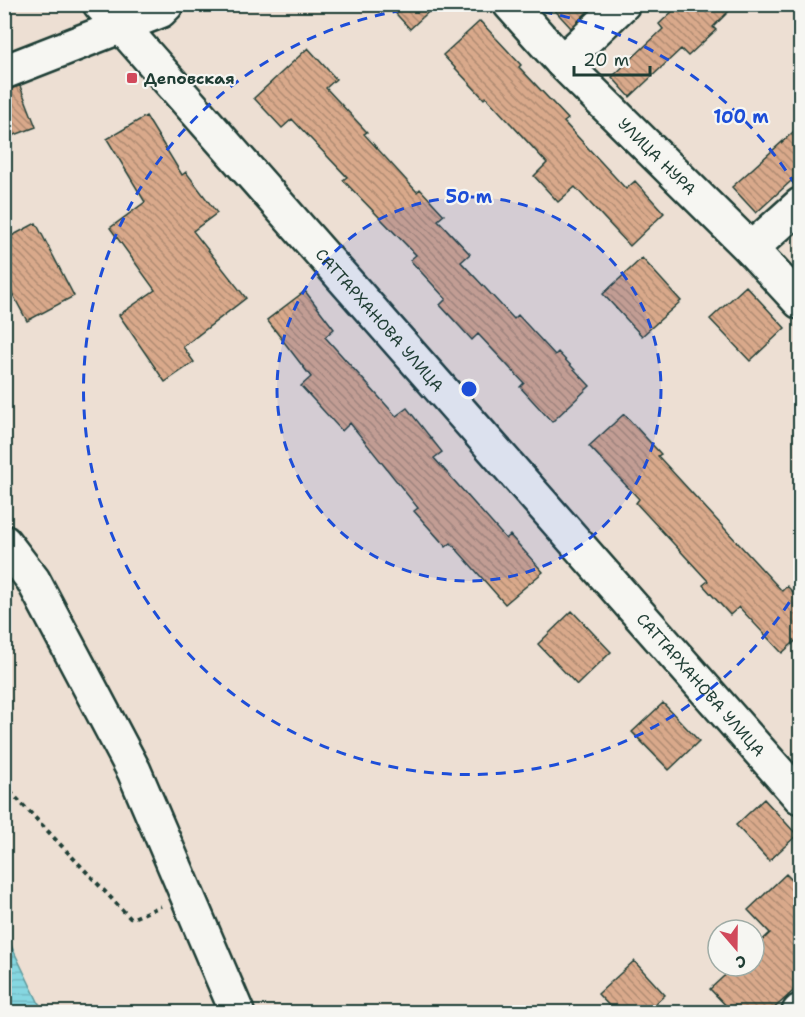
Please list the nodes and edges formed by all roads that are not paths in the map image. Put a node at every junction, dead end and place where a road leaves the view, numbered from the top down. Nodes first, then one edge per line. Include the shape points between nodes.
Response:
1 (167, 4) edge
2 (510, 4) edge
3 (623, 4) edge
4 (111, 16) edge
5 (562, 62) junction
6 (4, 72) edge
7 (801, 204) edge
8 (751, 249) junction
9 (801, 302) edge
10 (4, 542) edge
11 (801, 797) edge
12 (237, 1012) edge

1 - 4 street via 160,11
2 - 5 street, УЛИЦА НУРА
3 - 5 street
4 - 6 street
4 - 11 street, САТТАРХАНОВА УЛИЦА
5 - 8 street, УЛИЦА НУРА
7 - 8 street
8 - 9 street, УЛИЦА НУРА
10 - 12 street via 33,580 134,771

